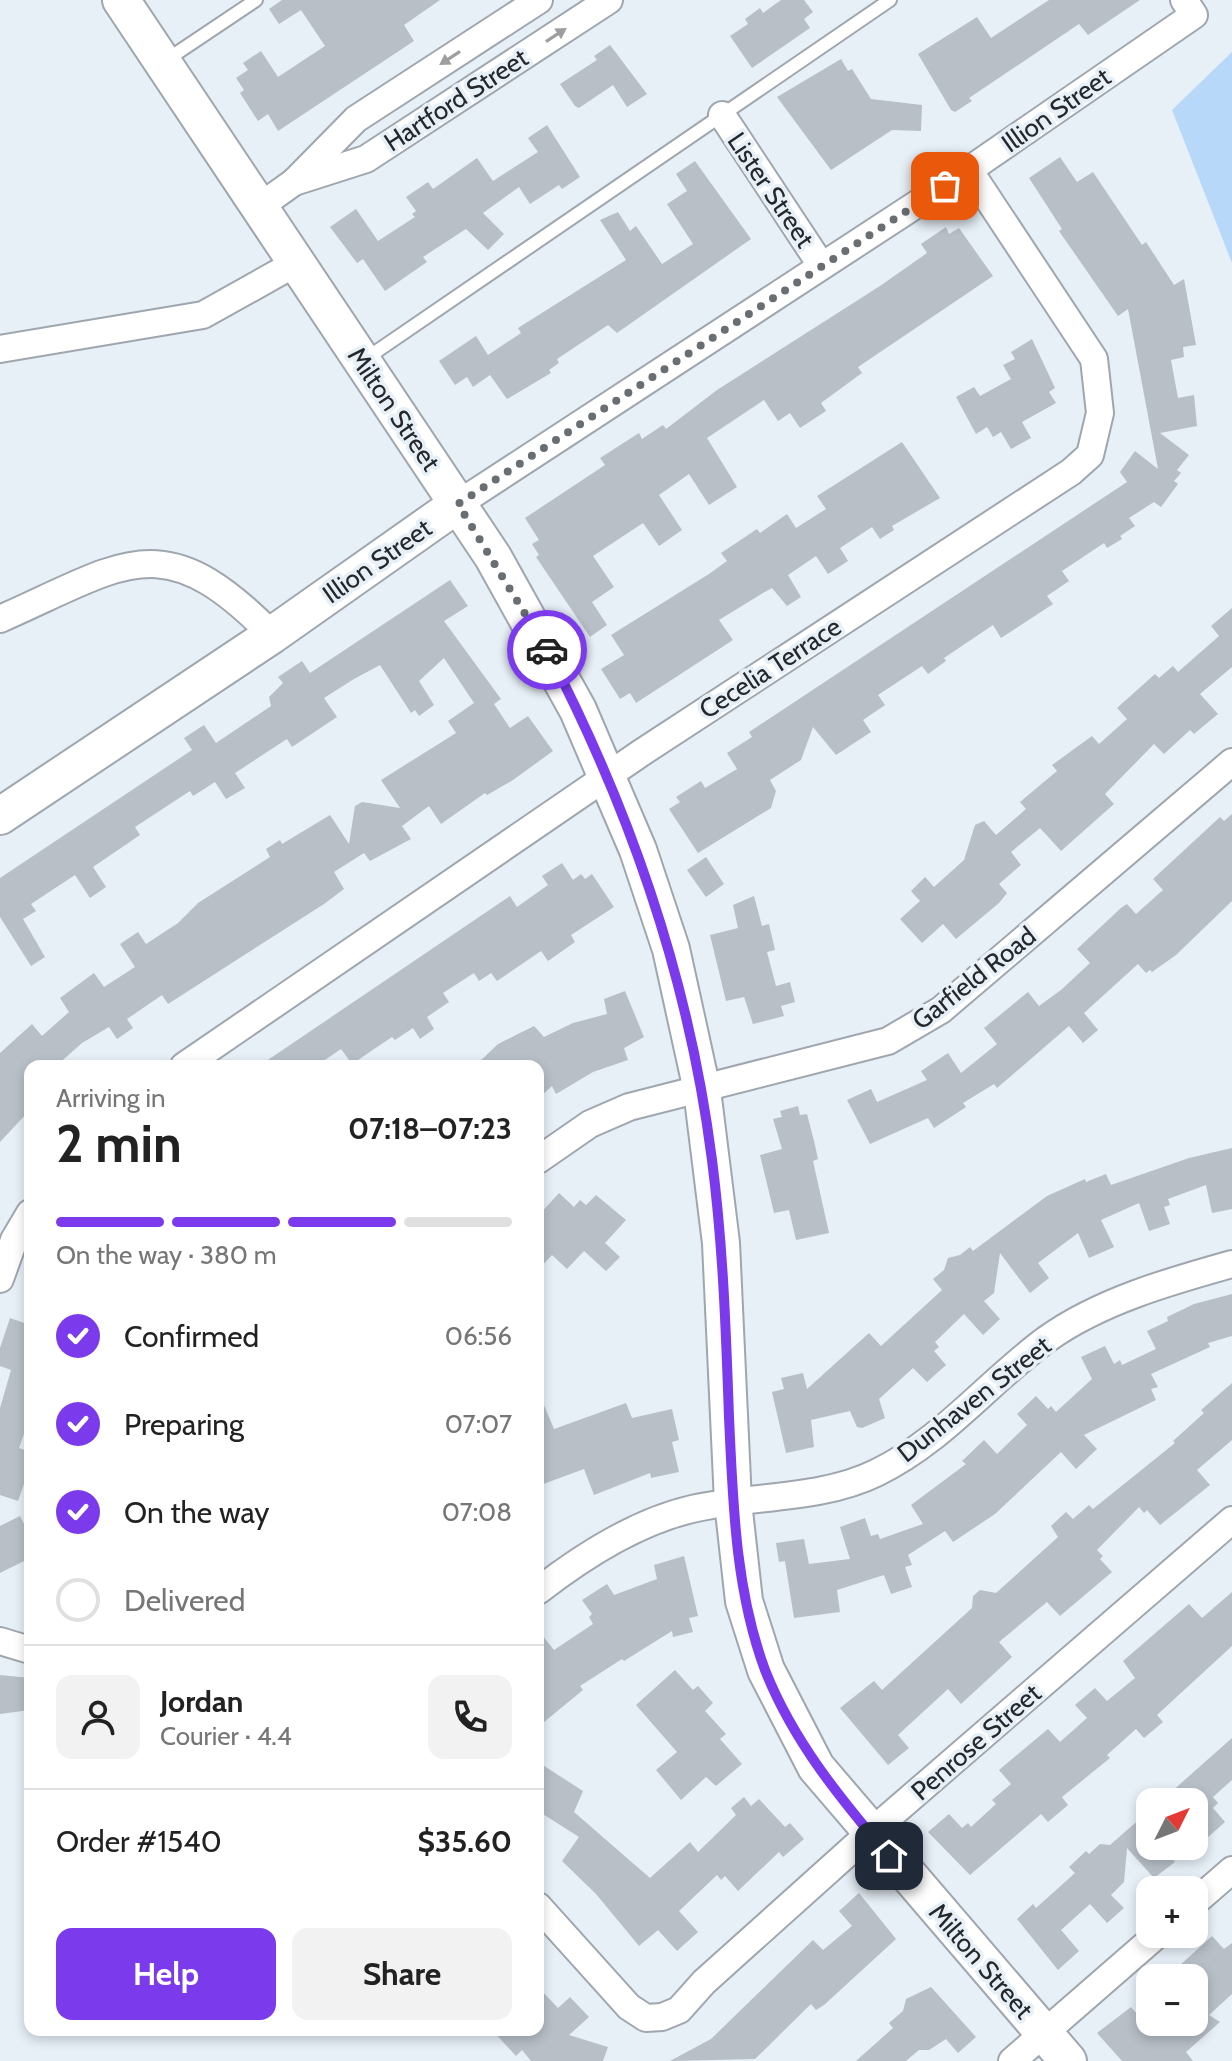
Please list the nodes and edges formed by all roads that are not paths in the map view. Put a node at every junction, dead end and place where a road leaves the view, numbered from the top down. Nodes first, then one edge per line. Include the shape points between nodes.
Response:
1 (121, 0) edge
2 (256, 0) edge
3 (539, 0) edge
4 (609, 0) edge
5 (890, 0) edge
6 (1189, 8) edge
7 (162, 63) junction
8 (722, 115) junction
9 (969, 170) junction
10 (294, 182) junction
11 (259, 207) junction
12 (296, 263) junction
13 (821, 265) junction
14 (0, 349) edge
15 (362, 361) junction
16 (458, 504) junction
17 (0, 619) edge
18 (272, 635) junction
19 (1232, 762) edge
20 (608, 775) junction
21 (0, 816) edge
22 (193, 1060) edge
23 (702, 1090) junction
24 (544, 1156) edge
25 (24, 1223) edge
26 (1232, 1264) edge
27 (0, 1279) edge
28 (733, 1502) junction
29 (1232, 1520) edge
30 (544, 1586) edge
31 (0, 1641) edge
32 (24, 1648) edge
33 (870, 1833) junction
34 (1232, 1870) edge
35 (1208, 1891) edge
36 (544, 1913) edge
37 (1142, 1948) edge
38 (1043, 2033) junction
39 (1012, 2061) edge
40 (1068, 2061) edge

1 - 7 main road, Milton Street
2 - 7 lane
3 -> 10 street, Hartford Street via 356,119
10 -> 4 street, Hartford Street via 366,159
5 - 8 lane
6 - 9 street, Illion Street
7 - 11 main road, Milton Street
8 - 13 street, Lister Street
8 - 15 lane
9 - 13 street, Illion Street
9 - 20 street, Cecelia Terrace via 1094,359 1100,413 1090,455
10 - 11 street, Hartford Street
11 - 12 main road, Milton Street
12 - 14 street via 203,315
12 - 15 main road, Milton Street
13 - 16 street, Illion Street
15 - 16 main road, Milton Street
16 - 18 main road, Illion Street
16 - 20 main road, Milton Street via 542,639
17 - 18 street via 118,567 149,562 180,566 232,595
18 - 21 main road, Illion Street
19 - 23 street, Garfield Road via 941,1010 888,1041
20 - 22 street, Cecelia Terrace
20 - 23 main road, Milton Street via 671,949
23 - 24 street, Garfield Road via 629,1107 590,1124
23 - 28 main road, Milton Street via 721,1243
25 - 27 street
26 - 28 street, Dunhaven Street via 1148,1286 1049,1338 925,1444 875,1474 835,1486
28 - 30 street, Dunhaven Street via 690,1509 627,1534
28 - 33 main road, Milton Street via 744,1601 766,1670 816,1767
29 - 33 street, Penrose Street
31 - 32 street
33 - 36 street, Penrose Street via 679,2010 662,2017 646,2018 629,2007
33 - 38 main road, Milton Street
34 - 35 street
37 - 38 street
38 - 39 street
38 - 40 main road, Milton Street

